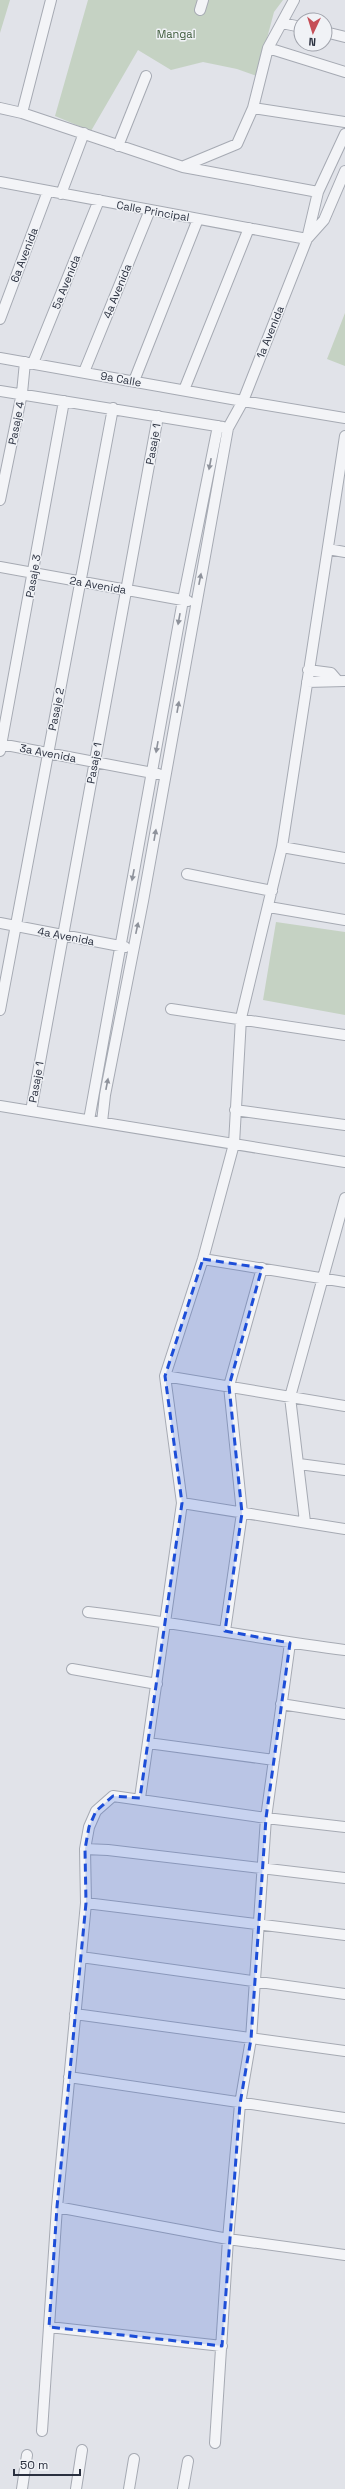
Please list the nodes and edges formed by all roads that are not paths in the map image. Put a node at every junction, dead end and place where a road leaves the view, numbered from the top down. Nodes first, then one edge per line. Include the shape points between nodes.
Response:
1 (50, 0) edge
2 (294, 0) edge
3 (282, 23) junction
4 (293, 25) edge
5 (333, 34) edge
6 (345, 37) edge
7 (268, 48) junction
8 (345, 72) edge
9 (146, 76) dead end
10 (253, 108) junction
11 (1, 110) edge
12 (22, 113) junction
13 (345, 122) edge
14 (84, 133) junction
15 (345, 134) edge
16 (118, 146) junction
17 (183, 167) junction
18 (345, 171) edge
19 (0, 183) edge
20 (48, 191) junction
21 (318, 192) junction
22 (61, 194) junction
23 (99, 200) junction
24 (150, 210) junction
25 (198, 219) junction
26 (249, 228) junction
27 (307, 239) junction
28 (0, 319) edge
29 (0, 358) edge
30 (29, 363) junction
31 (84, 372) junction
32 (134, 381) junction
33 (184, 390) junction
34 (0, 391) edge
35 (22, 393) junction
36 (64, 401) junction
37 (243, 401) junction
38 (113, 408) junction
39 (158, 416) junction
40 (345, 418) edge
41 (218, 426) junction
42 (228, 428) junction
43 (345, 436) edge
44 (0, 500) edge
45 (328, 550) junction
46 (345, 552) edge
47 (0, 567) edge
48 (34, 573) junction
49 (81, 582) junction
50 (126, 590) junction
51 (183, 600) junction
52 (196, 603) junction
53 (308, 670) junction
54 (341, 681) edge
55 (307, 682) junction
56 (0, 746) edge
57 (47, 753) junction
58 (95, 762) junction
59 (153, 773) junction
60 (166, 776) junction
61 (282, 847) junction
62 (345, 858) edge
63 (187, 874) dead end
64 (272, 891) junction
65 (269, 907) junction
66 (345, 920) edge
67 (0, 923) edge
68 (16, 926) junction
69 (63, 935) junction
70 (120, 946) junction
71 (133, 948) junction
72 (171, 1009) dead end
73 (0, 1010) edge
74 (240, 1018) junction
75 (345, 1035) edge
76 (0, 1106) edge
77 (235, 1110) junction
78 (31, 1111) junction
79 (89, 1120) junction
80 (102, 1122) junction
81 (345, 1125) edge
82 (234, 1144) junction
83 (345, 1162) edge
84 (345, 1198) edge
85 (202, 1259) junction
86 (262, 1268) junction
87 (323, 1278) junction
88 (345, 1282) edge
89 (165, 1376) junction
90 (229, 1386) junction
91 (290, 1397) junction
92 (345, 1406) edge
93 (299, 1464) junction
94 (345, 1470) edge
95 (182, 1503) junction
96 (242, 1513) junction
97 (305, 1522) junction
98 (345, 1529) edge
99 (88, 1612) dead end
100 (166, 1621) junction
101 (225, 1631) junction
102 (290, 1643) junction
103 (345, 1650) edge
104 (72, 1669) dead end
105 (157, 1684) junction
106 (281, 1704) junction
107 (345, 1714) edge
108 (148, 1743) junction
109 (274, 1760) junction
110 (140, 1798) junction
111 (266, 1818) junction
112 (345, 1827) edge
113 (85, 1849) junction
114 (264, 1867) junction
115 (345, 1878) edge
116 (86, 1903) junction
117 (260, 1923) junction
118 (345, 1935) edge
119 (81, 1957) junction
120 (255, 1982) junction
121 (345, 1994) edge
122 (75, 2014) junction
123 (251, 2039) junction
124 (345, 2051) edge
125 (69, 2077) junction
126 (240, 2104) junction
127 (345, 2118) edge
128 (57, 2207) junction
129 (228, 2239) junction
130 (345, 2255) edge
131 (49, 2327) junction
132 (222, 2346) junction
133 (42, 2431) dead end
134 (215, 2443) dead end
135 (82, 2450) dead end
136 (27, 2455) dead end
137 (134, 2459) dead end
138 (188, 2461) dead end
139 (22, 2489) edge
140 (76, 2489) edge
141 (129, 2489) edge
142 (183, 2489) edge

1 - 12 street
2 - 3 street
3 - 4 street
3 - 7 street
5 - 6 street
7 - 8 street
7 - 10 street
9 - 16 street
10 - 13 street
10 - 17 street via 237,144
11 - 12 street
12 - 14 street
14 - 16 street
14 - 22 street
15 - 21 street
16 - 17 street
17 - 21 street
18 - 27 street, 1a Avenida via 324,220
19 - 20 street, Calle Principal
20 - 22 street, Calle Principal
20 - 28 street, 6a Avenida
21 - 27 street
22 - 23 street, Calle Principal
23 - 24 street, Calle Principal
23 - 30 street, 5a Avenida
24 - 25 street, Calle Principal
24 - 31 street, 4a Avenida
25 - 26 street, Calle Principal
25 - 32 street
26 - 27 street, Calle Principal
26 - 33 street
27 - 37 street, 1a Avenida
29 - 30 street, 9a Calle
30 - 31 street, 9a Calle
30 - 35 street, 5a Avenida
31 - 32 street, 9a Calle
32 - 33 street, 9a Calle
33 - 37 street, 9a Calle
34 - 35 street
35 - 36 street
35 - 44 street, Pasaje 4
36 - 38 street
36 - 48 street, Pasaje 3
37 - 40 street
37 - 42 street, 1a Avenida
38 - 39 street
38 - 49 street, Pasaje 2
39 - 41 street
39 - 50 street, Pasaje 1
41 - 42 street
41 -> 51 street
52 -> 42 street, 1a Avenida
43 - 45 street
45 - 46 street
45 - 53 street
47 - 48 street, 2a Avenida
48 - 49 street, 2a Avenida
48 - 56 street, Pasaje 3
49 - 50 street, 2a Avenida
49 - 57 street, Pasaje 2
50 - 51 street, 2a Avenida
50 - 58 street, Pasaje 1
51 - 52 street, 2a Avenida
51 -> 59 street
60 -> 52 street, 1a Avenida
53 - 54 street via 331,673
53 - 55 street
54 - 55 street
55 - 61 street
56 - 57 street, 3a Avenida
57 - 58 street, 3a Avenida
57 - 68 street, Pasaje 2
58 - 59 street, 3a Avenida
58 - 69 street, Pasaje 1
59 - 60 street, 3a Avenida
59 -> 70 street
71 -> 60 street, 1a Avenida
61 - 62 street
61 - 64 street
63 - 64 street
64 - 65 street
65 - 66 street
65 - 74 street
67 - 68 street, 4a Avenida
68 - 69 street, 4a Avenida
68 - 73 street, Pasaje 2
69 - 70 street, 4a Avenida
69 - 78 street, Pasaje 1
70 - 71 street, 4a Avenida
70 - 79 street
80 -> 71 street, 1a Avenida
72 - 74 street
74 - 75 street
74 - 77 street
76 - 78 street
77 - 81 street
77 - 82 street
78 - 79 street
79 - 80 street
80 - 82 street
82 - 83 street
82 - 85 street
84 - 87 street
85 - 86 street
85 - 89 street
86 - 87 street
86 - 90 street
87 - 88 street
87 - 91 street
89 - 90 street
89 - 95 street
90 - 91 street
90 - 96 street
91 - 92 street
91 - 93 street
93 - 94 street
93 - 97 street
95 - 96 street
95 - 100 street
96 - 97 street
96 - 101 street
97 - 98 street
99 - 100 street
100 - 101 street
100 - 105 street
101 - 102 street
102 - 103 street
102 - 106 street
104 - 105 street
105 - 108 street
106 - 107 street
106 - 109 street
108 - 109 street
108 - 110 street
109 - 111 street
110 - 111 street
110 - 113 street via 113,1796 105,1801 96,1811 89,1827
111 - 112 street
111 - 114 street
113 - 114 street
113 - 116 street
114 - 115 street
114 - 117 street
116 - 117 street
116 - 119 street
117 - 118 street
117 - 120 street
119 - 120 street
119 - 122 street
120 - 121 street
120 - 123 street
122 - 123 street
122 - 125 street
123 - 124 street
123 - 126 street
125 - 126 street
125 - 128 street
126 - 127 street
126 - 129 street
128 - 129 street
128 - 131 street
129 - 130 street
129 - 132 street
131 - 132 street
131 - 133 street
132 - 134 street
135 - 140 street
136 - 139 street
137 - 141 street
138 - 142 street

